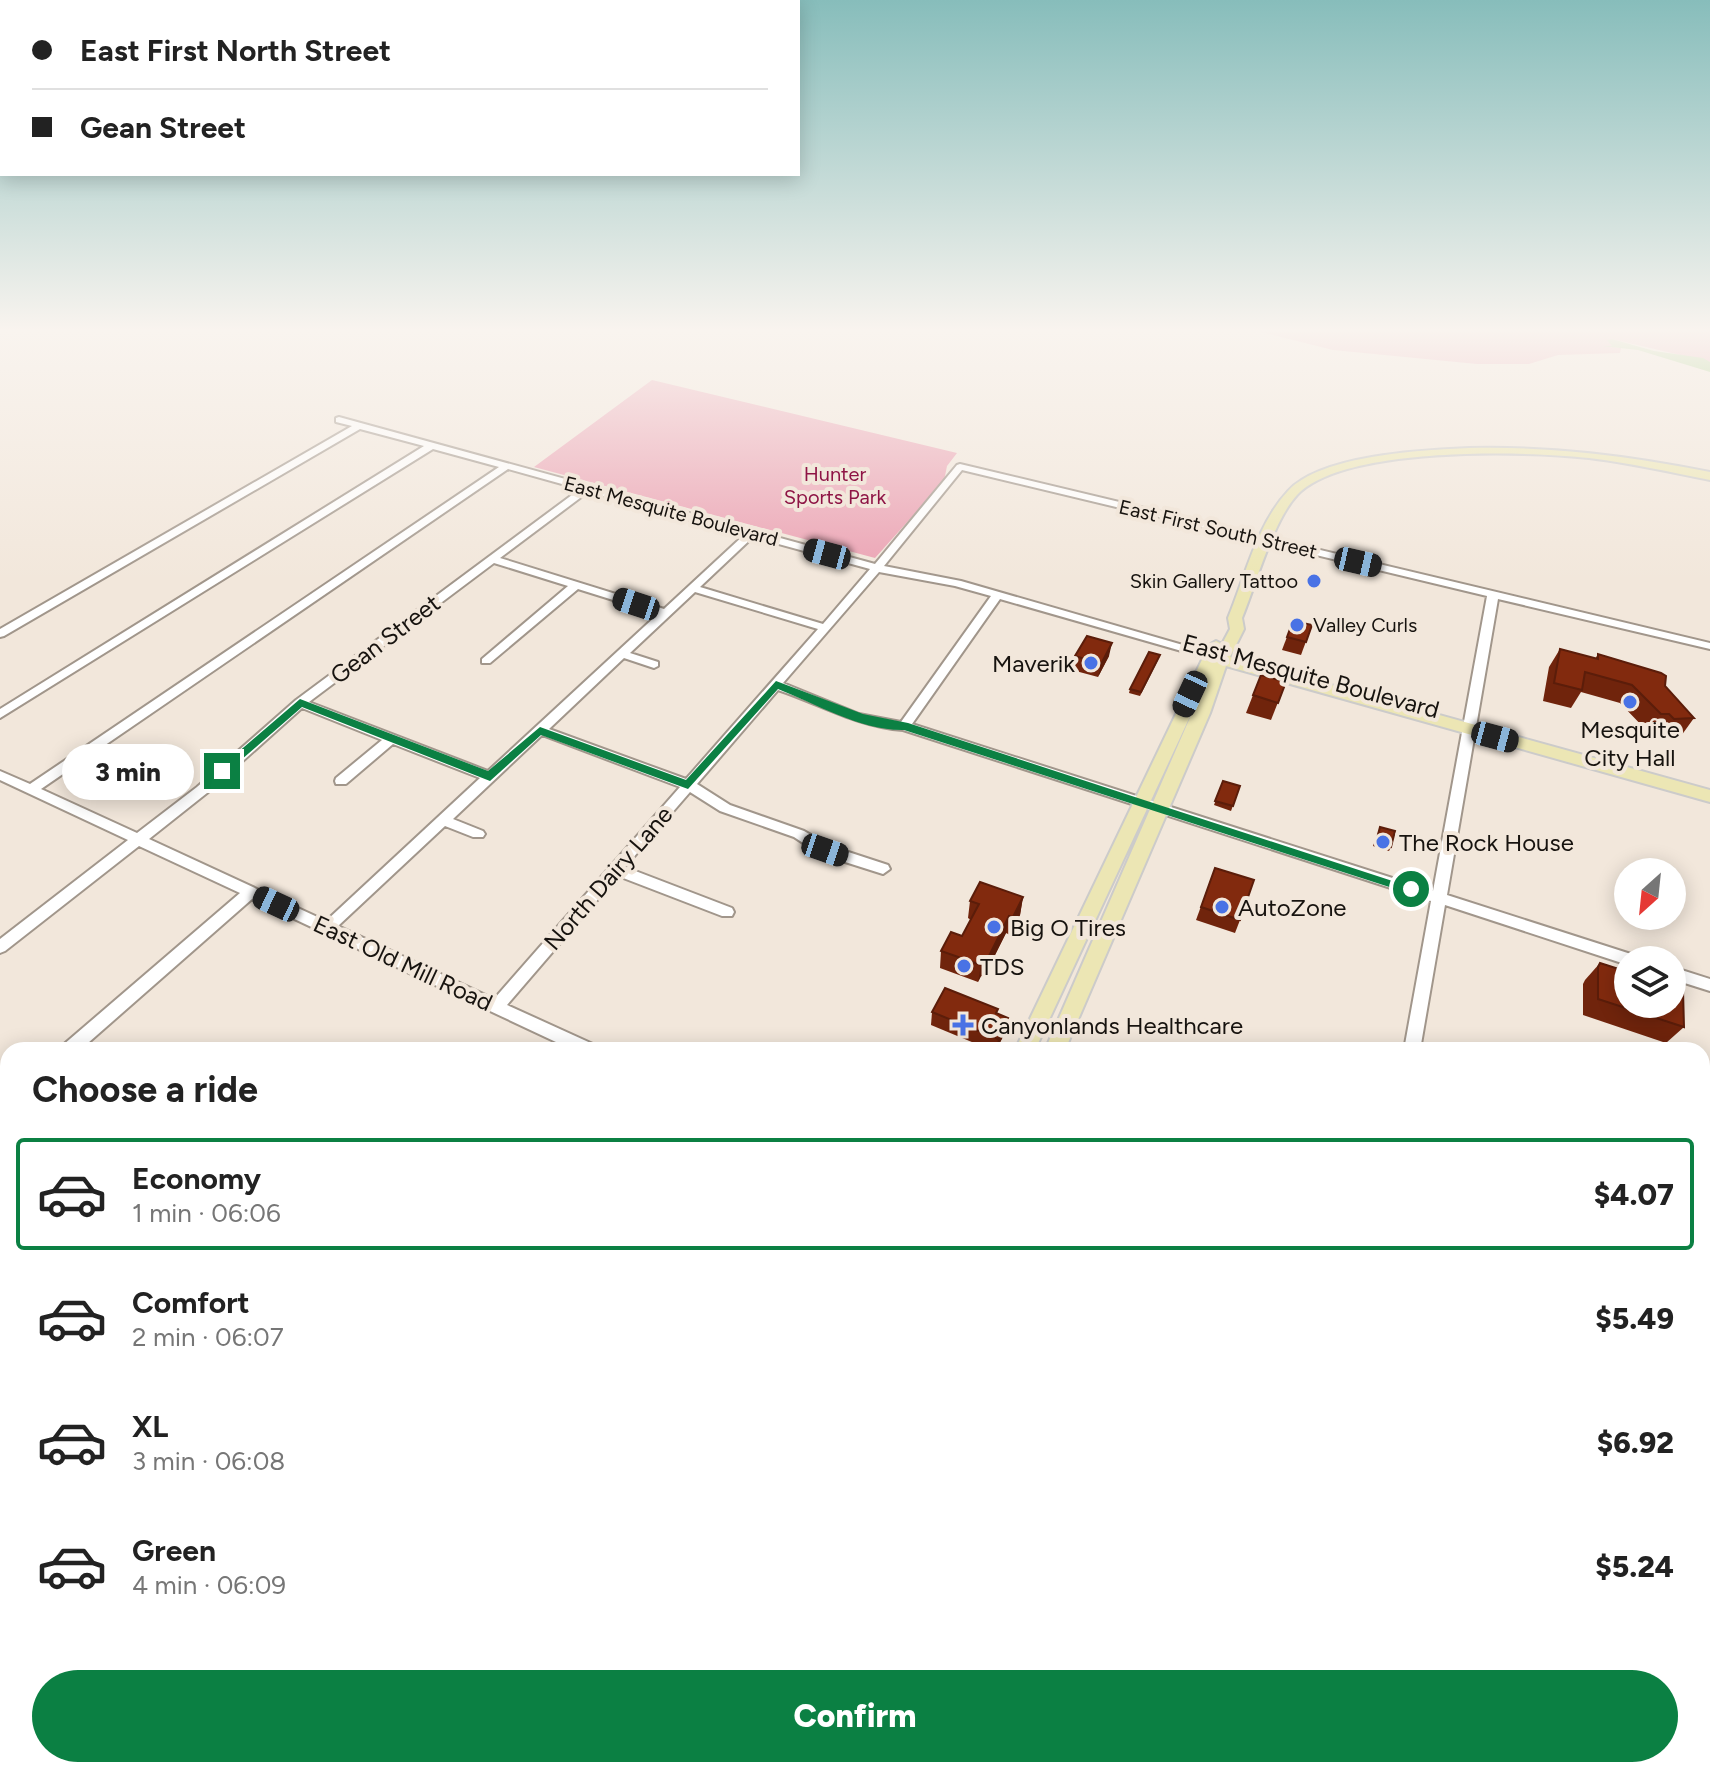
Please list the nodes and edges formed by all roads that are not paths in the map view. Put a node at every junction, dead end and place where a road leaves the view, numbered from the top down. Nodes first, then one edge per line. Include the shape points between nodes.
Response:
1 (339, 420) dead end
2 (360, 425) junction
3 (432, 445) junction
4 (507, 466) junction
5 (960, 467) joint
6 (1710, 476) edge
7 (587, 488) junction
8 (752, 533) junction
9 (1269, 541) junction
10 (492, 559) junction
11 (877, 568) junction
12 (576, 585) junction
13 (693, 588) junction
14 (1493, 594) junction
15 (997, 595) junction
16 (666, 613) junction
17 (825, 628) junction
18 (0, 634) edge
19 (1710, 646) edge
20 (622, 654) junction
21 (1218, 654) junction
22 (486, 661) dead end
23 (654, 664) dead end
24 (776, 685) junction
25 (1309, 686) junction
26 (300, 703) junction
27 (1202, 713) junction
28 (0, 714) edge
29 (1470, 724) junction
30 (904, 726) junction
31 (540, 730) junction
32 (392, 738) junction
33 (0, 775) edge
34 (490, 777) junction
35 (341, 781) dead end
36 (1710, 784) edge
37 (688, 785) junction
38 (31, 789) junction
39 (1710, 796) edge
40 (1150, 806) junction
41 (444, 820) junction
42 (478, 834) dead end
43 (139, 840) junction
44 (615, 869) junction
45 (883, 869) dead end
46 (251, 892) junction
47 (1439, 898) junction
48 (727, 912) dead end
49 (327, 928) junction
50 (1082, 930) junction
51 (0, 947) edge
52 (1614, 954) edge
53 (1686, 977) edge
54 (1710, 985) edge
55 (496, 1007) junction
56 (1068, 1019) junction
57 (78, 1042) edge
58 (572, 1042) edge
59 (1029, 1042) edge
60 (1058, 1042) edge
61 (1413, 1042) edge

1 - 2 street, East Mesquite Boulevard
2 - 3 street, East Mesquite Boulevard
2 - 18 street
3 - 4 street, East Mesquite Boulevard
3 - 28 street
4 - 7 street, East Mesquite Boulevard
4 - 38 street
5 - 9 street, East First South Street
5 - 11 street, North Dairy Lane
6 - 9 main road via 1613,457 1543,451 1383,458 1334,470 1293,492
7 - 8 street, East Mesquite Boulevard
7 - 10 street, Gean Street
8 - 11 street, East Mesquite Boulevard
8 - 13 street
9 - 14 street, East First South Street
9 - 21 main road via 1234,622 1237,629
10 - 12 street
10 - 26 street, Gean Street
11 - 15 street, East Mesquite Boulevard
11 - 17 street, North Dairy Lane
12 - 16 street
12 - 22 street
13 - 16 street
13 - 17 street
14 - 19 street, East First South Street
14 - 29 street
15 - 21 street, East Mesquite Boulevard
15 - 30 street
16 - 20 street
17 - 24 street, North Dairy Lane
20 - 23 street
20 - 31 street
21 - 25 main road, East Mesquite Boulevard
21 - 27 main road
21 - 29 main road, East Mesquite Boulevard
21 - 40 main road
24 - 30 street via 859,716
24 - 37 street, North Dairy Lane
25 - 27 main road via 1235,674 1220,684
25 - 29 main road, East Mesquite Boulevard
26 - 32 street
26 - 43 street, Gean Street
27 - 40 main road
29 - 36 main road, East Mesquite Boulevard
29 - 39 main road, East Mesquite Boulevard
29 - 47 street
30 - 40 street
31 - 34 street
31 - 37 street
32 - 34 street
32 - 35 street
33 - 38 street, East Old Mill Road
34 - 41 street
37 - 44 street, North Dairy Lane
37 - 45 street via 725,808
38 - 43 street, East Old Mill Road
40 - 47 street
40 - 50 main road
40 - 56 main road
41 - 42 street
41 - 49 street
43 - 46 street, East Old Mill Road
43 - 51 street, Gean Street
44 - 48 street
44 - 55 street, North Dairy Lane
46 - 49 street, East Old Mill Road
46 - 57 street
47 - 52 street
47 - 61 street
49 - 55 street, East Old Mill Road
50 - 56 main road via 1093,943 1067,1002
50 - 59 main road
53 - 54 street
55 - 58 street, East Old Mill Road
56 - 60 main road

